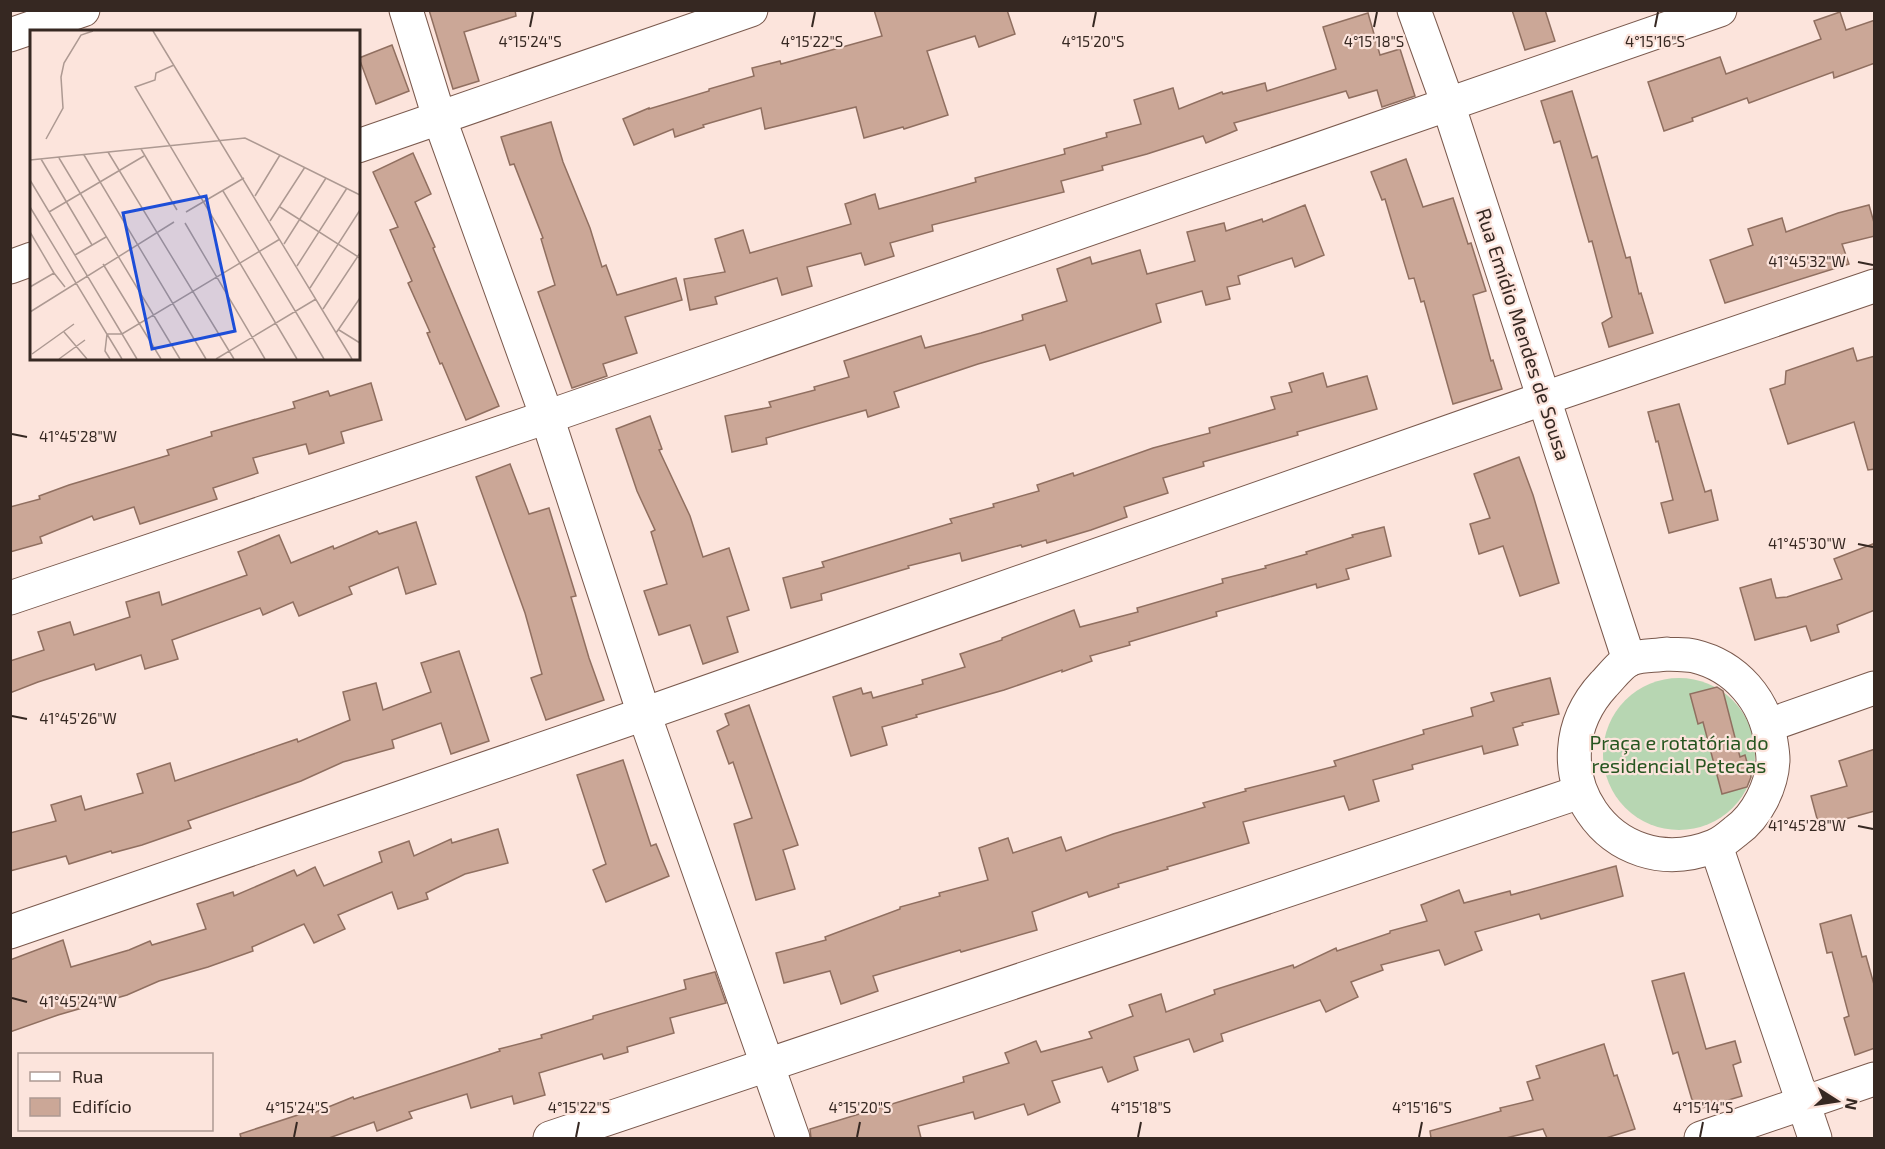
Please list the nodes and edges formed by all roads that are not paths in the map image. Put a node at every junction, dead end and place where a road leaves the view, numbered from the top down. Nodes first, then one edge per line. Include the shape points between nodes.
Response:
1 (83, 10) edge
2 (406, 10) edge
3 (751, 10) edge
4 (1414, 10) edge
5 (1720, 10) edge
6 (10, 35) edge
7 (1448, 104) junction
8 (440, 117) junction
9 (360, 145) edge
10 (30, 260) edge
11 (10, 267) edge
12 (1875, 286) edge
13 (1545, 398) junction
14 (547, 417) junction
15 (10, 598) edge
16 (1629, 660) junction
17 (1875, 688) edge
18 (644, 714) junction
19 (1769, 725) junction
20 (1580, 792) junction
21 (1716, 846) junction
22 (10, 932) edge
23 (767, 1065) junction
24 (1875, 1079) edge
25 (1804, 1104) junction
26 (550, 1138) edge
27 (793, 1138) edge
28 (1701, 1138) edge
29 (1815, 1138) edge

1 - 6 street
2 - 8 street
3 - 8 street
4 - 7 street, Rua Emídio Mendes de Sousa
5 - 7 street
7 - 13 street, Rua Emídio Mendes de Sousa
7 - 14 street
8 - 9 street
8 - 14 street
10 - 11 street
12 - 13 street
13 - 16 street, Rua Emídio Mendes de Sousa
13 - 18 street
14 - 15 street
14 - 18 street
16 - 19 street via 1676,655 1719,665 1758,700
16 - 20 street via 1590,699 1577,728 1573,760
17 - 19 street
18 - 22 street
18 - 23 street
19 - 21 street via 1773,760 1765,795 1745,824
20 - 21 street via 1597,820 1622,841 1652,854 1685,855
20 - 23 street
21 - 25 street
23 - 26 street
23 - 27 street
24 - 25 street
25 - 28 street
25 - 29 street

